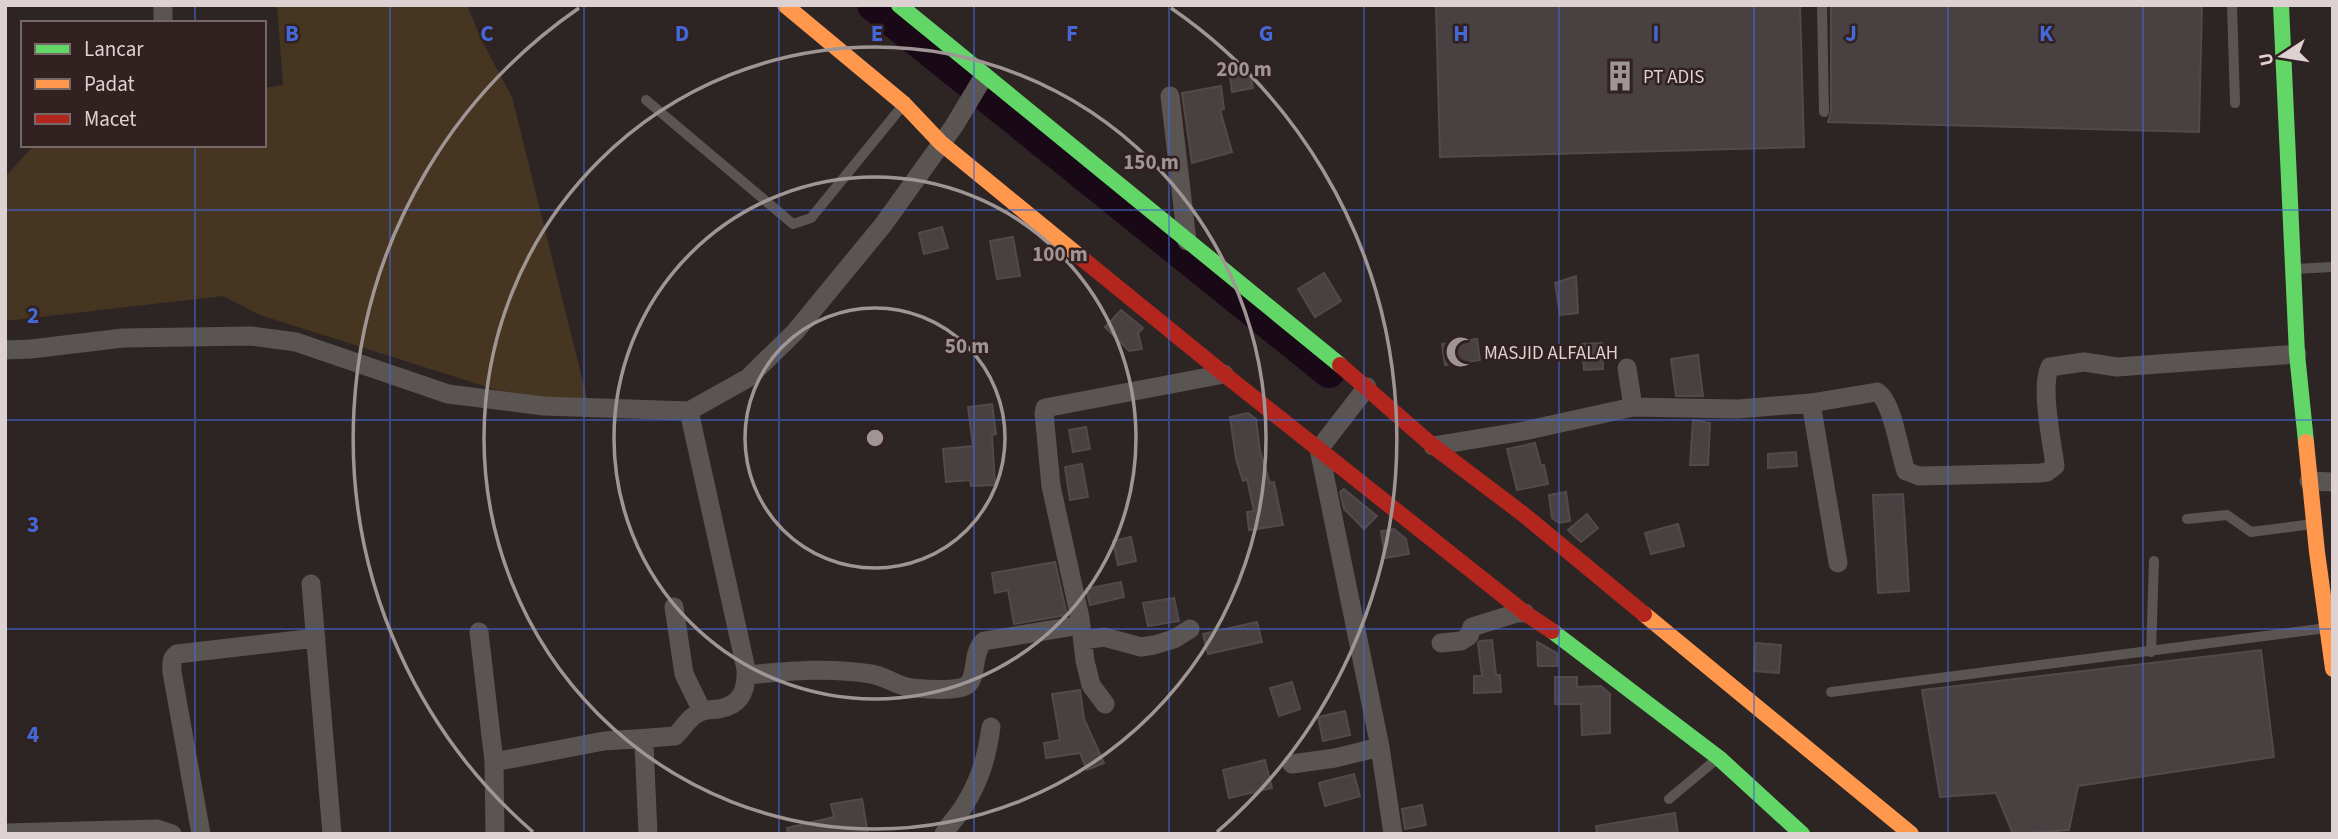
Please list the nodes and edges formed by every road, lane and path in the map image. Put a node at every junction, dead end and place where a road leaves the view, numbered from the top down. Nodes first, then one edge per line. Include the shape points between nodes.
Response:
1 (785, 5) edge
2 (899, 5) edge
3 (1822, 5) edge
4 (2232, 5) edge
5 (2281, 5) edge
6 (982, 78) junction
7 (1170, 96) dead end
8 (646, 100) dead end
9 (2235, 103) dead end
10 (904, 104) junction
11 (1824, 112) dead end
12 (941, 143) junction
13 (1187, 241) junction
14 (2333, 267) edge
15 (2294, 269) junction
16 (5, 350) edge
17 (2297, 354) junction
18 (1627, 368) dead end
19 (1224, 373) junction
20 (1364, 391) junction
21 (1811, 402) junction
22 (1633, 407) junction
23 (690, 421) junction
24 (1433, 446) junction
25 (1319, 449) junction
26 (2309, 481) junction
27 (2333, 482) edge
28 (2188, 519) dead end
29 (2314, 524) junction
30 (2154, 561) dead end
31 (1838, 563) dead end
32 (312, 584) dead end
33 (674, 607) dead end
34 (1525, 613) junction
35 (2327, 628) junction
36 (1191, 629) dead end
37 (480, 632) dead end
38 (1082, 633) junction
39 (316, 638) junction
40 (1441, 643) dead end
41 (2151, 652) junction
42 (2332, 663) edge
43 (747, 676) junction
44 (1831, 692) dead end
45 (1105, 704) dead end
46 (702, 711) junction
47 (991, 727) dead end
48 (649, 738) junction
49 (1380, 747) junction
50 (1719, 758) junction
51 (494, 762) junction
52 (1292, 764) dead end
53 (1669, 799) dead end
54 (162, 832) edge
55 (5, 833) edge
56 (201, 834) edge
57 (331, 834) edge
58 (495, 834) edge
59 (648, 834) edge
60 (944, 834) edge
61 (1393, 834) edge
62 (1802, 834) edge
63 (1911, 834) edge

1 - 10 street
2 - 6 street
3 - 11 lane
4 - 9 lane
5 - 15 street
6 - 12 street
6 - 13 street
7 - 13 street
8 - 10 lane via 793,224 811,218
10 - 12 street
12 - 19 street
12 - 23 street via 883,225 795,332 748,378
13 - 20 street
14 - 15 lane
15 - 17 street
16 - 23 street via 123,338 251,336 296,342 448,394
17 - 21 street via 2118,367 2084,362 2050,368 2045,389 2055,466 2040,473 1919,476 1906,471 1881,393
17 - 26 street
18 - 22 street
19 - 25 street
19 - 38 street via 1045,408 1051,486
20 - 24 street
20 - 25 street
21 - 22 street via 1725,409
21 - 31 street
22 - 24 street
23 - 43 street
24 - 63 street via 1523,514
25 - 34 street
25 - 49 street
26 - 27 street
26 - 29 street
28 - 29 lane via 2227,515 2251,533
29 - 35 street
30 - 41 lane
32 - 39 street
33 - 46 street via 684,674
34 - 40 street via 1474,626 1461,641
34 - 50 street
35 - 41 lane
35 - 42 street
36 - 38 street via 1174,639 1141,647
37 - 51 street
38 - 43 street via 984,641 972,677 962,687 907,687 874,675 818,669
38 - 45 street via 1091,685
39 - 56 street via 174,656 172,672
39 - 57 street
41 - 44 lane
43 - 46 street via 741,699
46 - 48 street via 675,736
47 - 60 street via 988,755 976,783
48 - 51 street via 604,741
48 - 59 street via 644,744
49 - 52 street
49 - 61 street
50 - 53 lane
50 - 62 street
51 - 58 street
54 - 55 street

